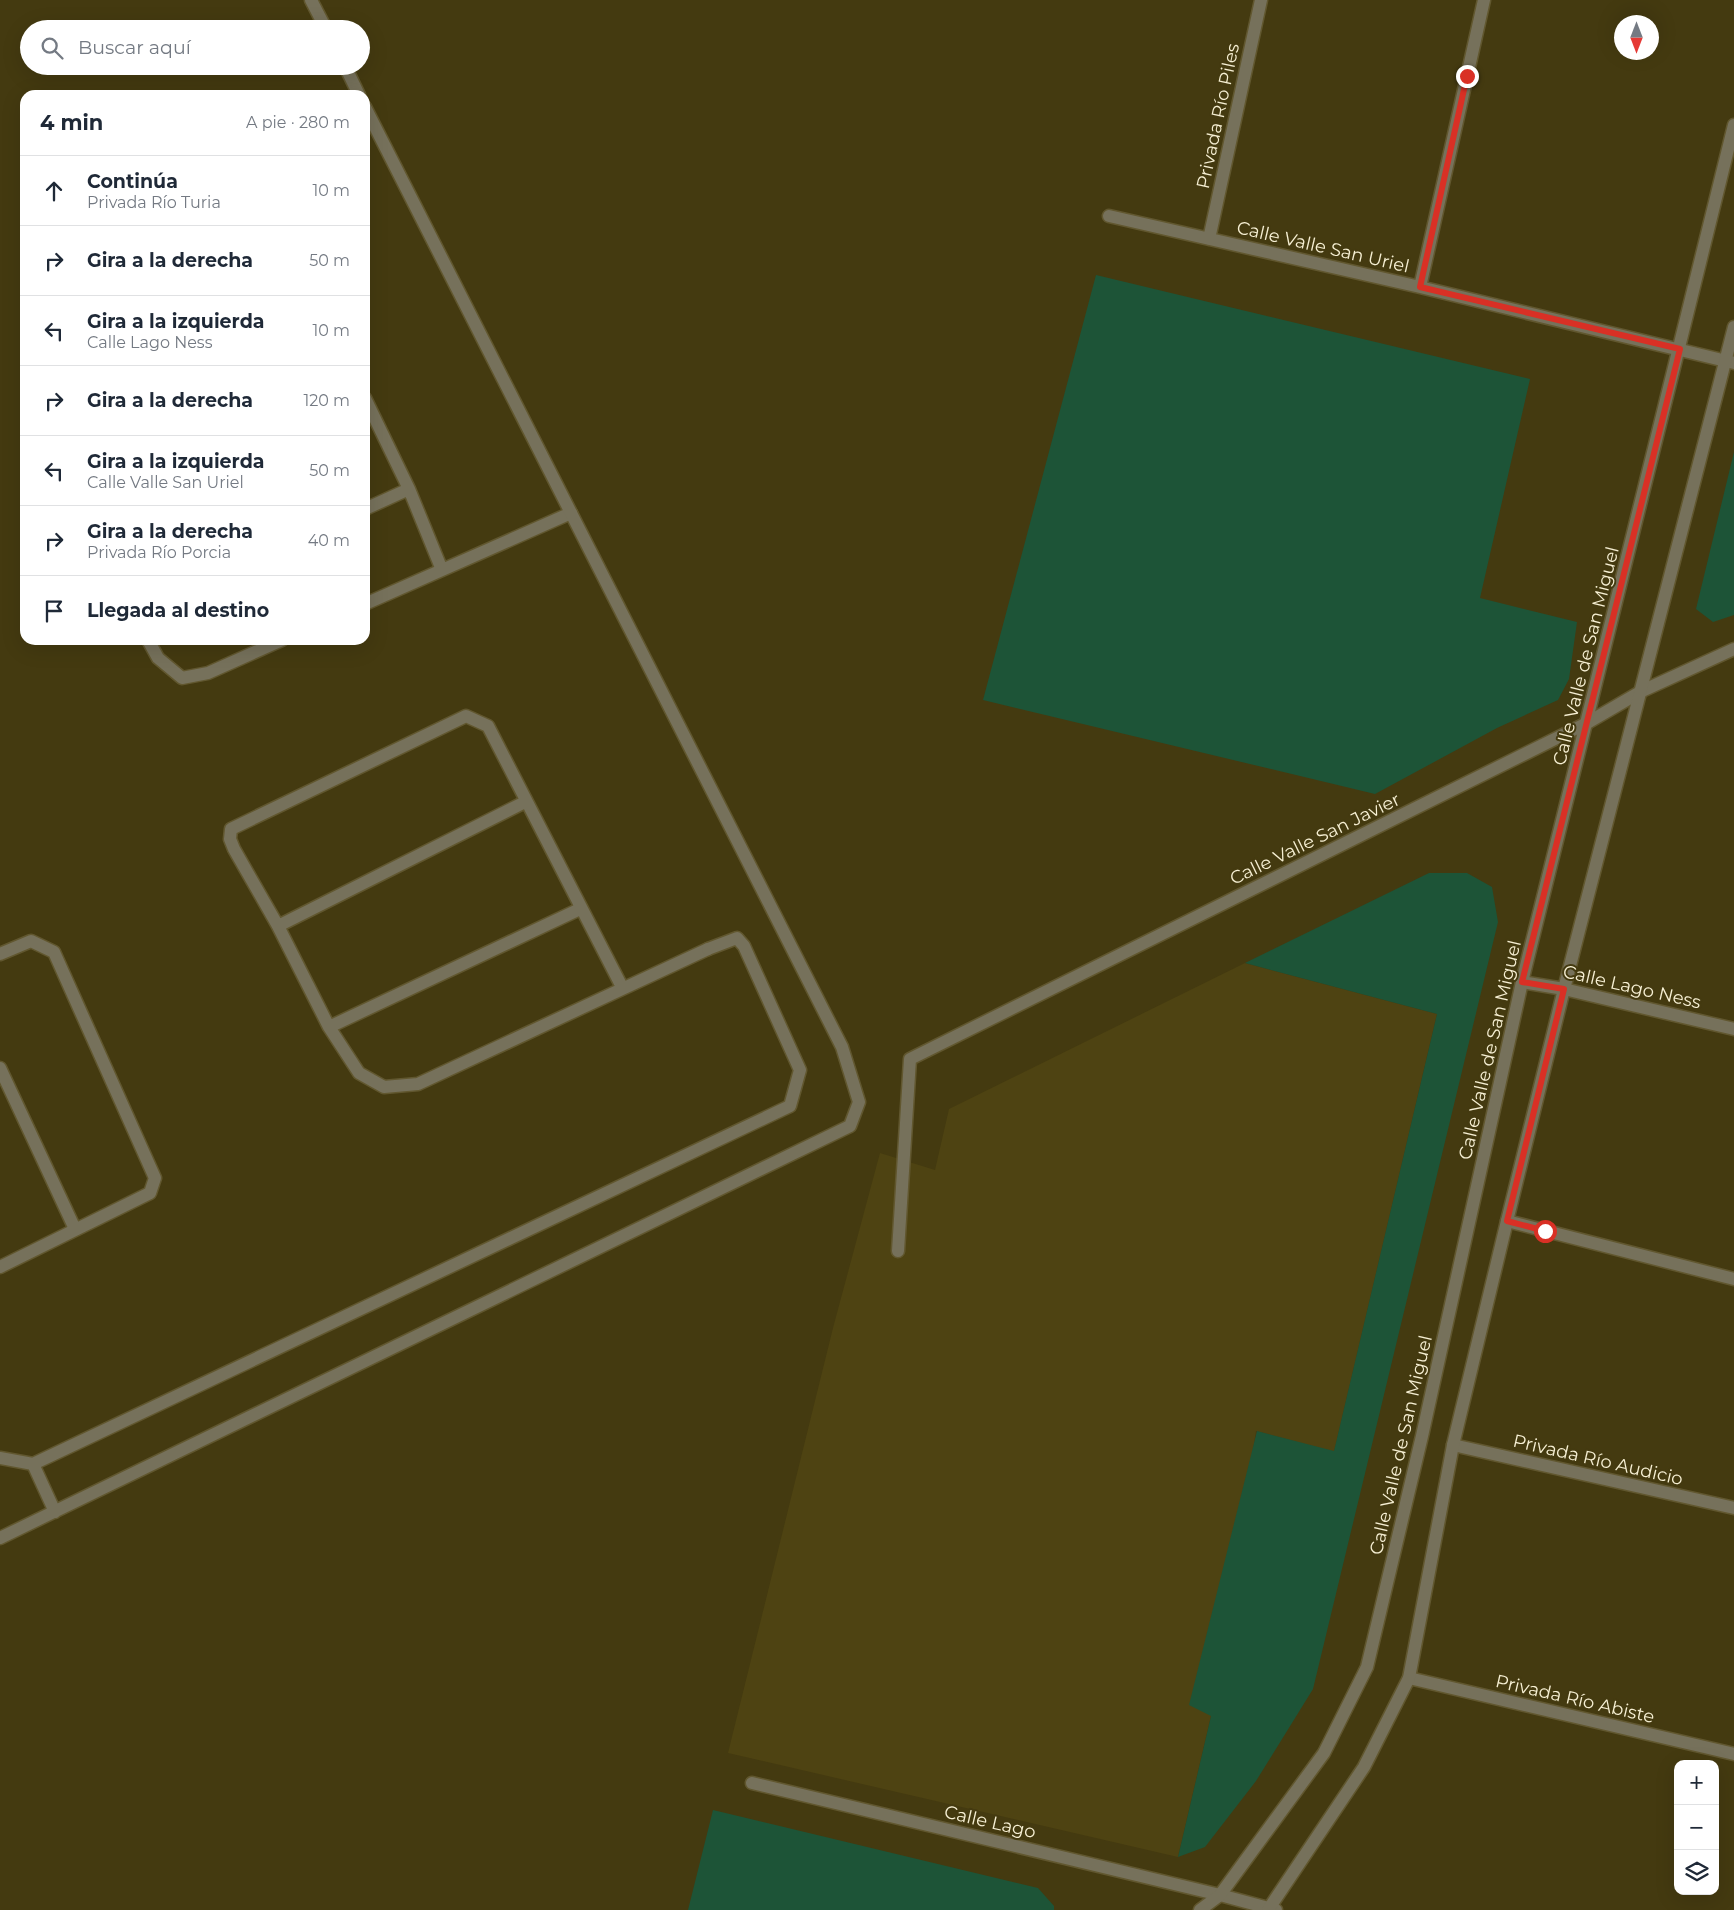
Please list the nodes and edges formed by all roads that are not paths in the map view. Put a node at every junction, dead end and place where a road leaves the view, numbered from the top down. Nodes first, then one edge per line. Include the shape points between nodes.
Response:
1 (311, 0) edge
2 (1261, 0) edge
3 (1484, 0) edge
4 (321, 20) edge
5 (349, 75) edge
6 (356, 90) edge
7 (370, 116) edge
8 (1734, 126) edge
9 (1109, 216) dead end
10 (1209, 238) junction
11 (1420, 287) junction
12 (1734, 327) edge
13 (1680, 349) junction
14 (1730, 362) edge
15 (370, 408) edge
16 (409, 489) junction
17 (370, 507) edge
18 (571, 513) junction
19 (442, 570) junction
20 (370, 602) edge
21 (151, 645) edge
22 (271, 645) edge
23 (1734, 650) edge
24 (1642, 691) junction
25 (1587, 723) junction
26 (525, 802) junction
27 (580, 909) junction
28 (278, 926) junction
29 (0, 954) edge
30 (1522, 982) junction
31 (622, 987) junction
32 (1564, 989) junction
33 (329, 1027) junction
34 (1734, 1029) edge
35 (0, 1068) edge
36 (1507, 1221) junction
37 (75, 1229) junction
38 (898, 1251) dead end
39 (0, 1267) edge
40 (1734, 1279) edge
41 (1453, 1445) junction
42 (0, 1458) edge
43 (33, 1464) junction
44 (1734, 1508) edge
45 (55, 1512) junction
46 (0, 1538) edge
47 (1409, 1678) junction
48 (1734, 1754) edge
49 (752, 1783) dead end
50 (1220, 1895) junction
51 (1200, 1910) edge
52 (1271, 1910) edge

1 - 4 street
2 - 10 street, Privada Río Piles
3 - 11 street
5 - 6 street
7 - 18 street
8 - 13 street, Calle Valle de San Miguel
9 - 10 street, Calle Valle San Uriel
10 - 11 street, Calle Valle San Uriel
11 - 13 street, Calle Valle San Uriel
12 - 14 street
13 - 14 street, Calle Valle San Uriel
13 - 25 street, Calle Valle de San Miguel
14 - 24 street
15 - 16 street
16 - 17 street
16 - 19 street
18 - 19 street
18 - 45 street via 842,1047 859,1102 850,1126
19 - 20 street
21 - 22 street via 158,658 182,678 208,673
23 - 24 street, Calle Valle San Javier
24 - 25 street, Calle Valle San Javier
24 - 32 street
25 - 30 street, Calle Valle de San Miguel
25 - 38 street, Calle Valle San Javier via 910,1059
26 - 27 street
26 - 28 street
26 - 28 street via 488,726 466,716 231,829 230,840 234,850
27 - 31 street
27 - 33 street
28 - 33 street
29 - 37 street via 31,941 54,952 155,1178 150,1193
30 - 32 street, Calle Lago Ness
30 - 50 street, Calle Valle de San Miguel via 1422,1436 1367,1667 1324,1753
31 - 33 street via 418,1084 384,1086 359,1073
31 - 43 street via 737,938 744,946 800,1070 790,1106
32 - 34 street, Calle Lago Ness
32 - 36 street
35 - 37 street
36 - 40 street
36 - 41 street
37 - 39 street
41 - 44 street, Privada Río Audicio
41 - 47 street
42 - 43 street
43 - 45 street
45 - 46 street
47 - 48 street, Privada Río Abiste
47 - 52 street via 1364,1767
49 - 50 street, Calle Lago
50 - 51 street, Calle Valle de San Miguel
50 - 52 street, Calle Lago

